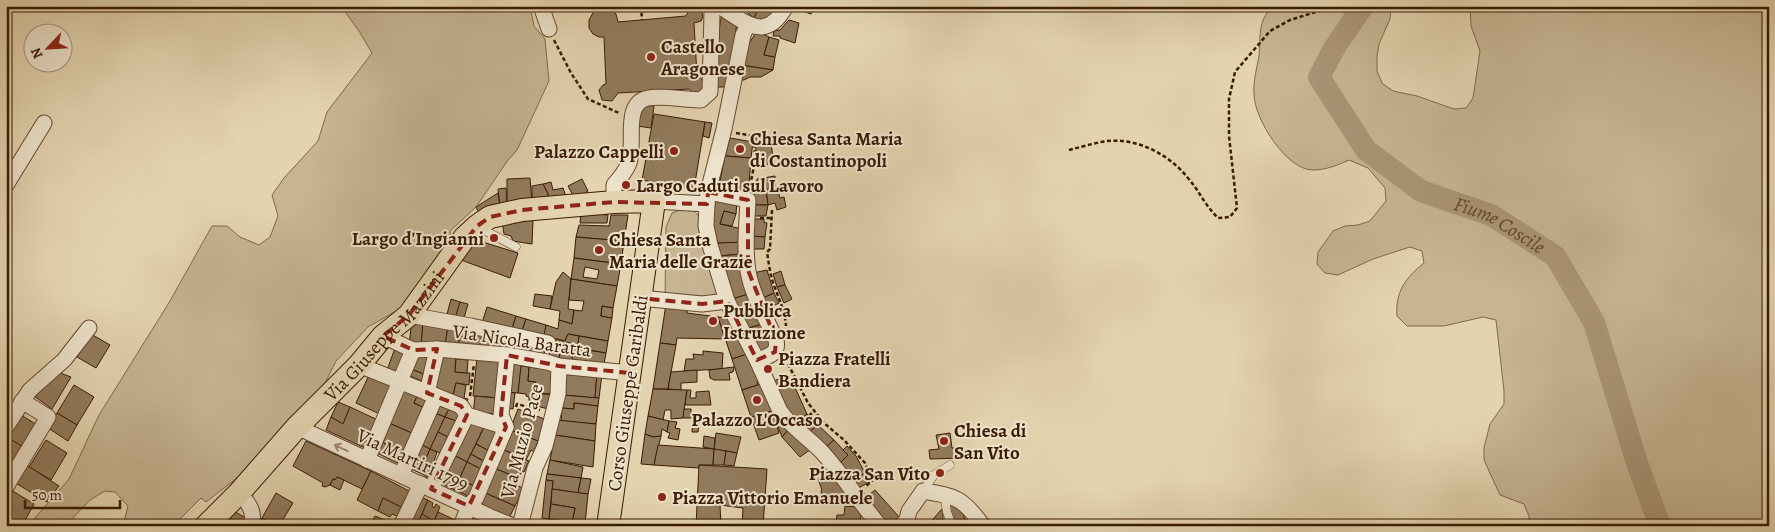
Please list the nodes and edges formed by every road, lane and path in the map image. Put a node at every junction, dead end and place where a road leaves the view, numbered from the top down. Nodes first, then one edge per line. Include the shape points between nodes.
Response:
1 (541, 6) edge
2 (641, 6) edge
3 (715, 6) edge
4 (720, 6) edge
5 (786, 6) edge
6 (1326, 6) edge
7 (642, 20) dead end
8 (748, 24) junction
9 (549, 29) joint
10 (632, 117) junction
11 (44, 123) dead end
12 (735, 132) dead end
13 (1069, 150) dead end
14 (6, 185) edge
15 (704, 200) junction
16 (748, 200) junction
17 (654, 201) junction
18 (614, 202) junction
19 (772, 210) dead end
20 (477, 226) junction
21 (516, 247) dead end
22 (640, 298) junction
23 (727, 301) junction
24 (409, 315) junction
25 (88, 328) dead end
26 (384, 336) junction
27 (548, 344) dead end
28 (437, 349) junction
29 (413, 350) junction
30 (476, 352) junction
31 (778, 354) junction
32 (507, 355) junction
33 (756, 358) junction
34 (359, 365) junction
35 (559, 366) junction
36 (630, 373) junction
37 (400, 382) junction
38 (431, 395) junction
39 (22, 401) junction
40 (814, 411) junction
41 (467, 414) junction
42 (553, 414) junction
43 (809, 416) dead end
44 (6, 427) edge
45 (297, 427) junction
46 (506, 427) junction
47 (367, 460) junction
48 (950, 465) dead end
49 (400, 475) junction
50 (6, 487) edge
51 (426, 487) junction
52 (923, 491) junction
53 (239, 493) junction
54 (856, 494) junction
55 (944, 494) junction
56 (469, 506) junction
57 (492, 522) edge
58 (873, 522) edge
59 (405, 525) edge
60 (206, 526) edge
61 (251, 526) edge
62 (461, 526) edge
63 (513, 526) edge
64 (520, 526) edge
65 (608, 526) edge
66 (901, 526) edge
67 (952, 526) edge
68 (983, 526) edge

1 - 9 street
2 - 7 path
3 - 10 street via 712,12 708,96 698,100 646,98 633,108
4 - 8 street
5 - 8 street via 779,19 770,25
6 - 13 path via 1270,31 1235,72 1229,99 1229,136 1237,208 1230,217 1218,218 1188,178 1166,157 1136,143 1108,141
8 - 15 street
9 - 10 path via 588,99
10 - 18 street via 632,149 629,162 614,185
11 - 14 street
12 - 16 path via 754,136 755,161
15 - 16 street
15 - 17 street
15 - 23 street via 710,245
16 - 31 street via 748,270 776,340
17 - 18 main road
17 - 22 main road, Corso Giuseppe Garibaldi
18 - 20 main road, Via Giuseppe Mazzini via 522,210 500,214
19 - 31 path via 770,248 767,252 786,326
20 - 21 lane
20 - 24 main road, Via Giuseppe Mazzini via 465,237
22 - 23 street via 702,304
22 - 36 main road, Corso Giuseppe Garibaldi
23 - 33 street
24 - 26 main road, Via Giuseppe Mazzini
24 - 27 street
25 - 39 street via 64,360
26 - 29 street, Via Nicola Baratta
26 - 34 main road, Via Giuseppe Mazzini
28 - 29 street, Via Nicola Baratta
28 - 30 street, Via Nicola Baratta
28 - 38 street
29 - 37 street
30 - 32 street, Via Nicola Baratta
30 - 41 path
31 - 33 street
31 - 40 path via 787,362
32 - 35 street, Via Nicola Baratta
32 - 46 street via 501,415
33 - 54 street via 774,402 785,419 815,445
34 - 37 street
34 - 45 main road, Via Giuseppe Mazzini
35 - 36 street, Via Nicola Baratta
35 - 42 street, Via Muzio Pace
36 - 65 main road, Corso Giuseppe Garibaldi
37 - 38 street
37 - 47 street
38 - 41 street via 461,406
38 - 49 street
39 - 44 street
39 - 50 street via 48,418
40 - 43 path
40 - 54 path via 865,463 872,481
41 - 46 street
41 - 51 street
42 - 46 path via 517,404
42 - 64 street, Via Muzio Pace
47 -> 45 street, Via Martiri 1799
45 - 53 main road, Via Giuseppe Mazzini
46 - 56 street via 476,498
47 - 49 street, Via Martiri 1799
48 - 52 lane via 934,475
49 - 51 street, Via Martiri 1799
51 - 56 street, Via Martiri 1799
51 - 59 street
52 - 55 street
52 - 66 street
53 - 60 main road, Via Giuseppe Mazzini
53 - 61 street via 249,503 254,518
54 - 58 street
55 - 67 lane
55 - 68 street via 962,500
56 - 57 street, Via Martiri 1799
56 - 62 street
57 - 63 street, Via Martiri 1799

